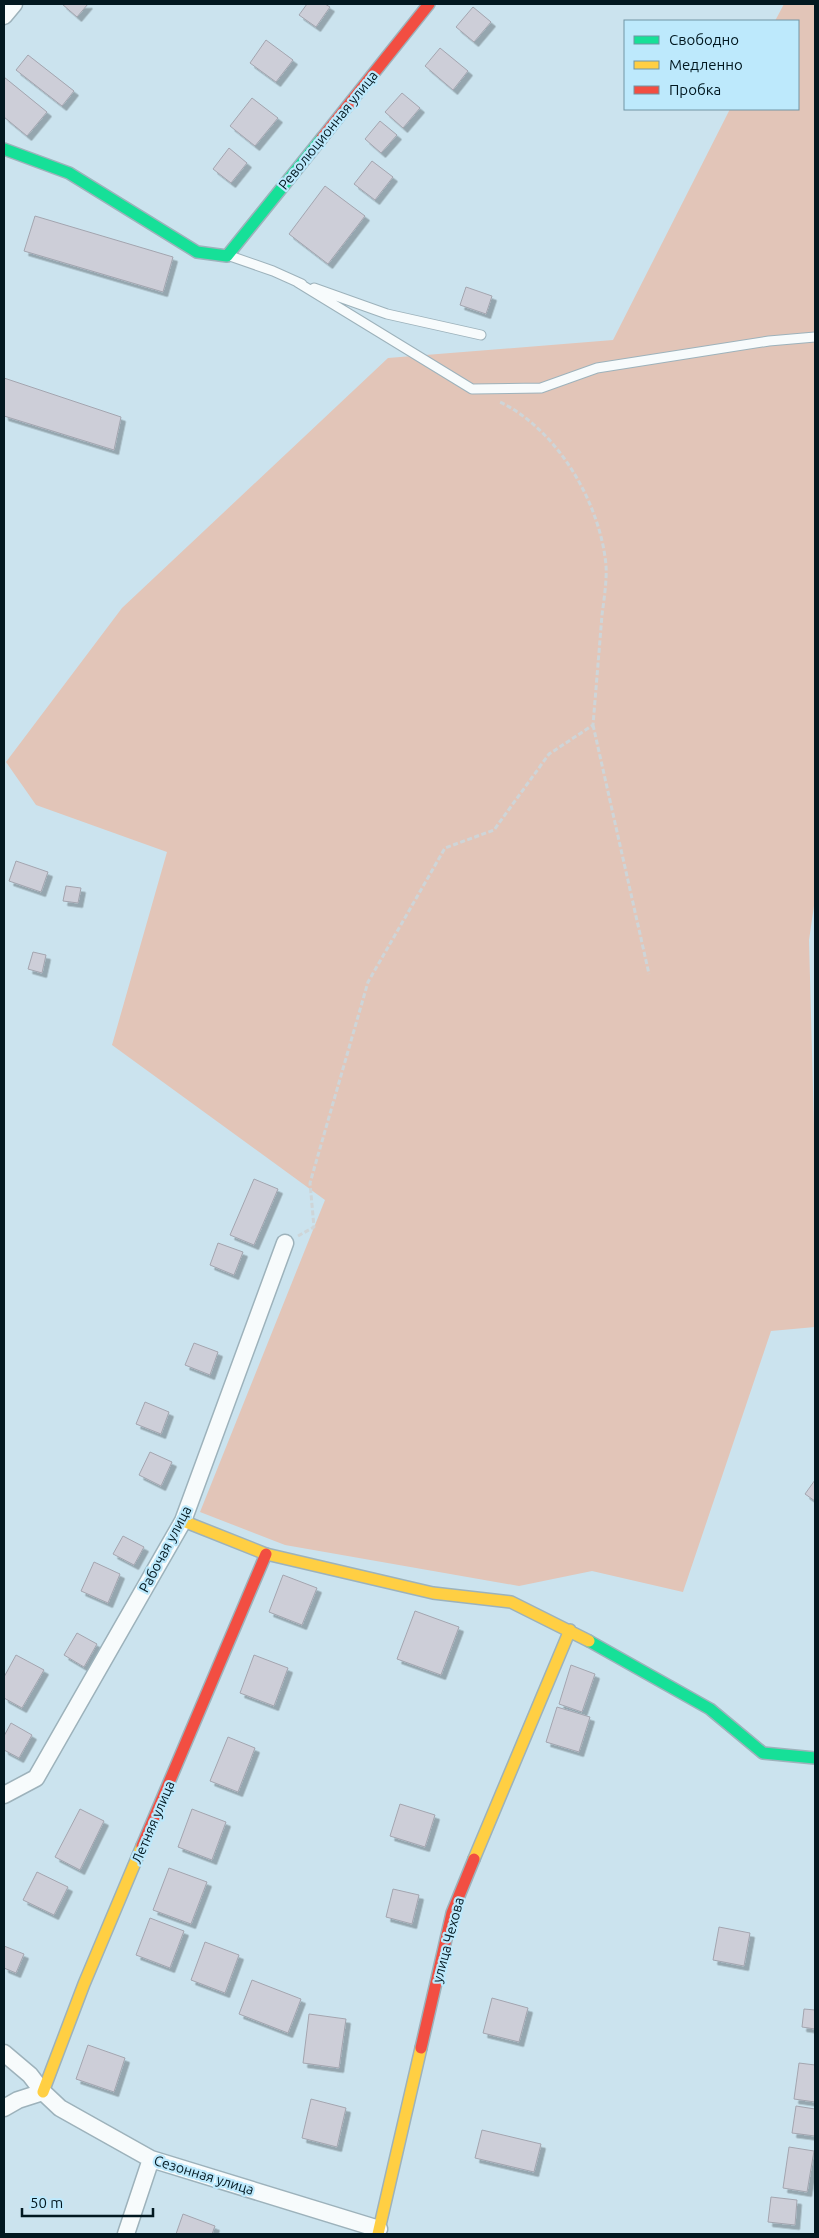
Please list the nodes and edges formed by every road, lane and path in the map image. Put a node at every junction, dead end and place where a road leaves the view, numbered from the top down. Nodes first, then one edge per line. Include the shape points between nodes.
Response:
1 (14, 4) edge
2 (429, 4) edge
3 (4, 16) edge
4 (4, 149) edge
5 (227, 256) junction
6 (297, 282) junction
7 (481, 335) dead end
8 (815, 337) edge
9 (497, 401) dead end
10 (594, 726) junction
11 (649, 974) dead end
12 (285, 1243) joint
13 (183, 1521) junction
14 (266, 1554) junction
15 (570, 1630) junction
16 (815, 1758) edge
17 (4, 1795) edge
18 (4, 2053) edge
19 (43, 2092) junction
20 (4, 2108) edge
21 (151, 2159) junction
22 (378, 2232) edge
23 (126, 2234) edge

1 - 3 street
2 - 5 street, Революционная улица
4 - 5 street via 69,173 197,252
5 - 6 lane
6 - 7 lane via 387,314
6 - 8 lane via 472,389 541,388 597,368 769,341
9 - 10 path via 514,409 560,451 592,506 602,537 606,568
10 - 11 path
10 - 12 path via 549,754 494,830 444,848 368,982 310,1183 314,1227
12 - 13 street, Рабочая улица
13 - 14 street
13 - 17 street, Рабочая улица via 36,1778
14 - 15 street via 433,1593 510,1602
14 - 19 street, Летняя улица via 84,1984
15 - 16 street via 710,1709 763,1752
15 - 22 street, улица Чехова via 452,1913
18 - 19 street, Сезонная улица via 30,2074
19 - 20 street
19 - 21 street, Сезонная улица via 60,2108
21 - 22 street, Сезонная улица
21 - 23 street

